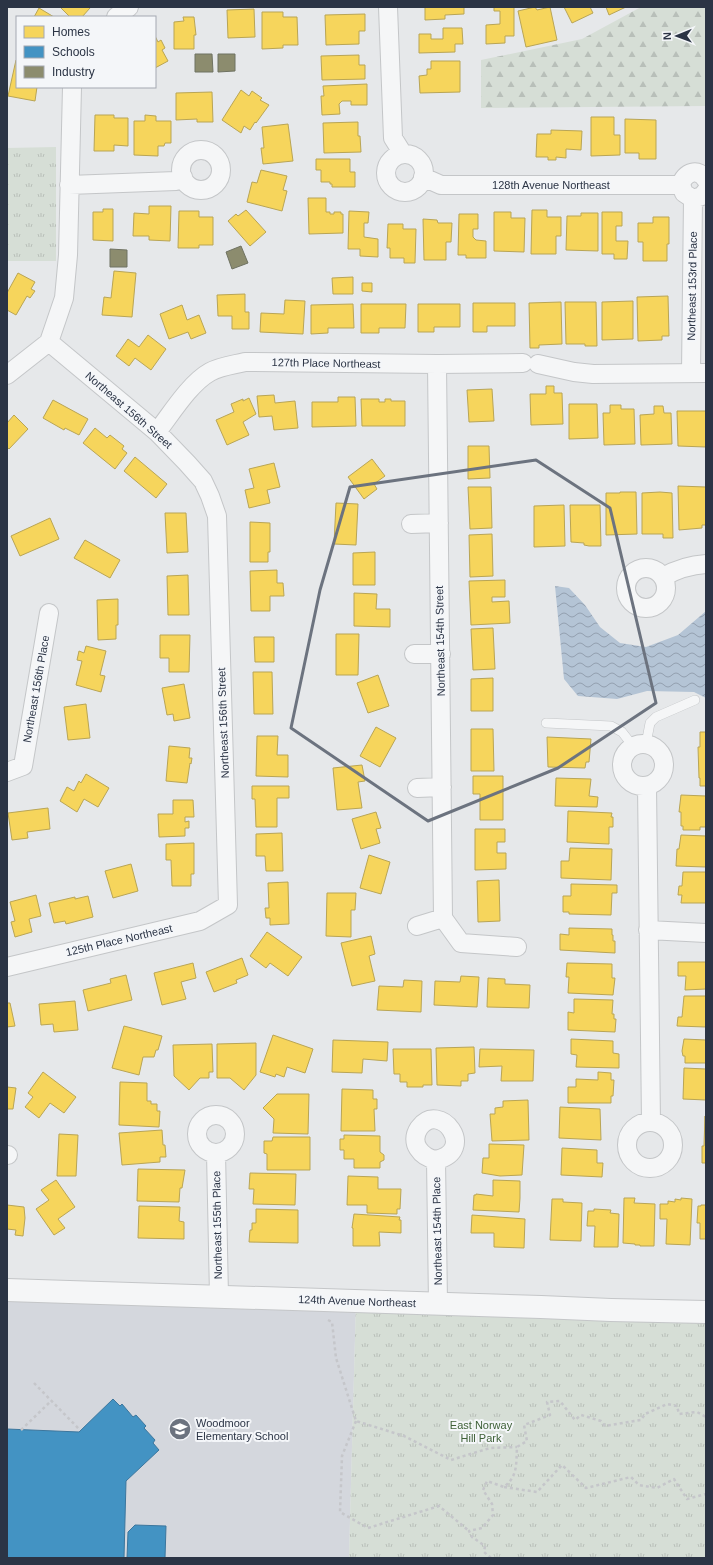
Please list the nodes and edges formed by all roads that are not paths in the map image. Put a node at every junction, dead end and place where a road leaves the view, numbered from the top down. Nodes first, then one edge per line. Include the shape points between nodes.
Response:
1 (129, 7) edge
2 (388, 7) edge
3 (117, 16) edge
4 (72, 88) edge
5 (403, 154) junction
6 (183, 177) dead end
7 (423, 177) junction
8 (706, 180) edge
9 (681, 184) junction
10 (69, 185) junction
11 (700, 195) edge
12 (49, 342) junction
13 (438, 364) junction
14 (698, 373) edge
15 (7, 374) edge
16 (157, 432) junction
17 (439, 523) junction
18 (412, 524) dead end
19 (706, 564) edge
20 (663, 577) dead end
21 (49, 613) dead end
22 (414, 654) dead end
23 (441, 654) junction
24 (695, 700) dead end
25 (546, 722) dead end
26 (640, 745) junction
27 (15, 769) edge
28 (647, 786) junction
29 (442, 787) junction
30 (417, 788) dead end
31 (228, 905) joint
32 (443, 918) junction
33 (417, 926) dead end
34 (648, 930) junction
35 (706, 932) edge
36 (517, 947) dead end
37 (7, 967) edge
38 (651, 1122) dead end
39 (216, 1153) dead end
40 (436, 1160) dead end
41 (7, 1290) edge
42 (219, 1296) junction
43 (438, 1303) junction
44 (706, 1312) edge

1 - 3 street
2 - 5 street via 393,138
4 - 10 street
5 - 7 street via 419,160
5 - 7 street via 388,165 386,173 390,186 396,190 410,191 421,183
6 - 10 street via 176,181
7 - 9 street, 128th Avenue Northeast via 442,185
8 - 9 street via 693,172 685,176
9 - 11 street via 684,193
10 - 12 street via 68,255 64,298
11 - 14 street, Northeast 153rd Place
12 - 15 street
12 - 16 street, Northeast 156th Street
13 - 14 street, 127th Place Northeast via 531,364 593,374
13 - 16 street, 127th Place Northeast via 245,362 225,366 210,372 195,383
13 - 17 street, Northeast 154th Street
16 - 31 street, Northeast 156th Street via 203,481 217,516
17 - 18 street
17 - 23 street, Northeast 154th Street
19 - 20 street via 692,565
21 - 27 street, Northeast 156th Place
22 - 23 street
23 - 29 street, Northeast 154th Street
24 - 26 lane via 656,716
25 - 26 lane via 611,726
26 - 28 street via 627,751 622,764 623,771 631,782
26 - 28 street via 653,746 659,750 664,763 662,776 657,782
28 - 34 street
29 - 30 street
29 - 32 street, Northeast 154th Street
31 - 37 street, 125th Place Northeast via 200,921
32 - 33 street
32 - 36 street via 461,943
34 - 35 street
34 - 38 street
39 - 42 street, Northeast 155th Place
40 - 43 street, Northeast 154th Place
41 - 42 street, 124th Avenue Northeast
42 - 43 street, 124th Avenue Northeast
43 - 44 street, 124th Avenue Northeast

